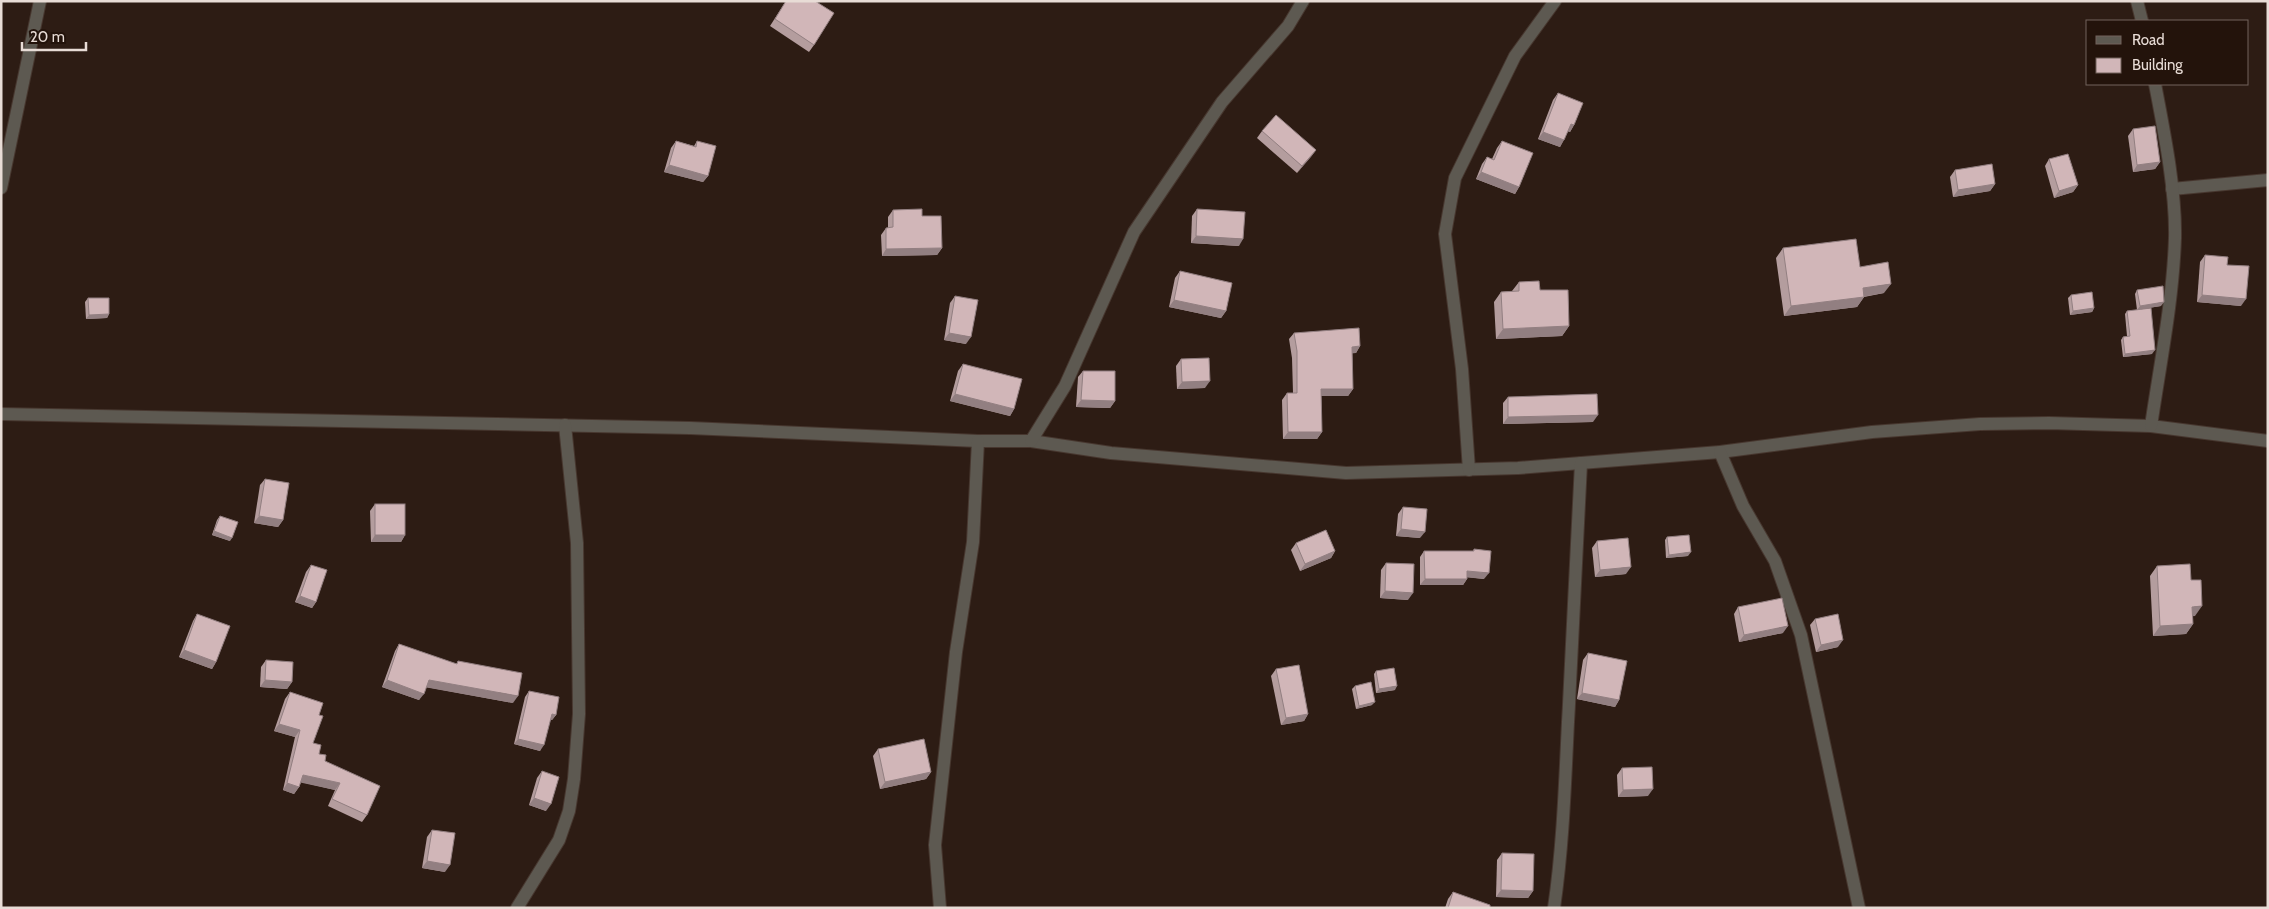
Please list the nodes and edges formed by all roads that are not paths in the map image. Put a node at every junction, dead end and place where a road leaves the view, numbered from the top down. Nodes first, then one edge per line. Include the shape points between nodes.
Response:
1 (40, 1) edge
2 (1303, 1) edge
3 (1555, 1) edge
4 (2138, 1) edge
5 (2142, 20) edge
6 (2155, 85) edge
7 (2268, 180) edge
8 (1, 188) edge
9 (2172, 190) junction
10 (1, 414) edge
11 (565, 425) junction
12 (2151, 426) junction
13 (978, 441) junction
14 (1031, 441) junction
15 (2268, 441) edge
16 (1720, 452) junction
17 (1580, 463) junction
18 (1469, 470) junction
19 (517, 908) edge
20 (940, 908) edge
21 (1554, 908) edge
22 (1859, 908) edge

1 - 8 street
2 - 14 street via 1288,26 1222,102 1134,232 1065,386
3 - 18 street via 1515,56 1455,178 1445,234 1462,369
4 - 5 street
6 - 9 street
7 - 9 street
9 - 12 street via 2175,236 2172,282
10 - 11 street
11 - 13 street
11 - 19 street via 577,543 579,714 574,779 569,811 559,840
12 - 15 street
12 - 16 street via 1980,424 1872,432
13 - 14 street
13 - 20 street via 973,542 956,652 935,845
14 - 18 street via 1111,453 1346,473
16 - 17 street
16 - 22 street via 1743,506 1776,561 1801,635
17 - 18 street
17 - 21 street via 1565,801

